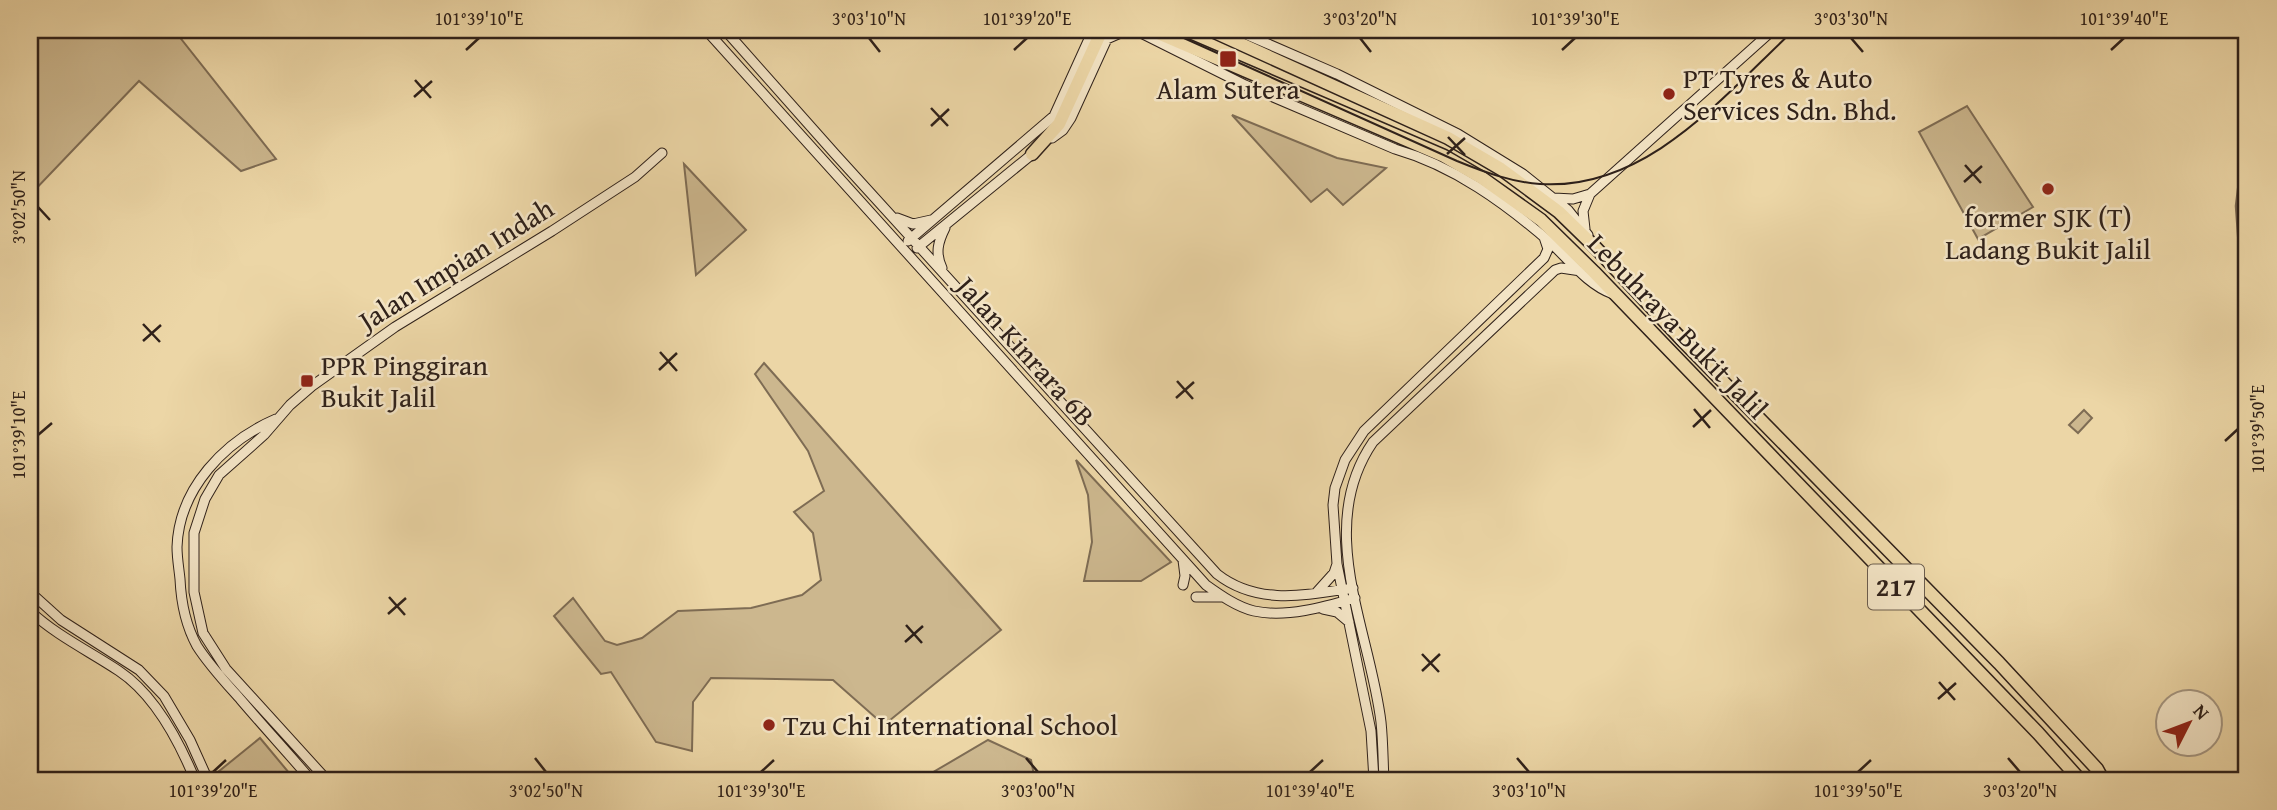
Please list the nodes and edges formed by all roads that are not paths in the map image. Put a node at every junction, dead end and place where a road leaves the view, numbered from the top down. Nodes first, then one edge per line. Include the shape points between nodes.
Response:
1 (706, 30) edge
2 (725, 30) edge
3 (1093, 30) edge
4 (1102, 30) edge
5 (1210, 30) edge
6 (1236, 30) edge
7 (1773, 30) edge
8 (1142, 31) edge
9 (758, 67) junction
10 (747, 75) junction
11 (662, 153) dead end
12 (1032, 154) junction
13 (1590, 194) junction
14 (1552, 198) junction
15 (890, 214) junction
16 (933, 219) junction
17 (947, 223) junction
18 (1585, 229) junction
19 (1544, 237) junction
20 (912, 238) junction
21 (919, 246) junction
22 (1594, 246) junction
23 (902, 247) junction
24 (909, 255) junction
25 (1581, 271) junction
26 (947, 278) junction
27 (1616, 295) junction
28 (278, 418) junction
29 (1182, 559) junction
30 (1338, 564) junction
31 (1183, 585) dead end
32 (1353, 588) junction
33 (1342, 590) junction
34 (30, 592) edge
35 (1316, 593) junction
36 (1196, 597) dead end
37 (1224, 597) junction
38 (1355, 598) junction
39 (1344, 601) junction
40 (1316, 608) junction
41 (30, 611) edge
42 (1349, 622) junction
43 (195, 780) edge
44 (208, 780) edge
45 (311, 780) edge
46 (327, 780) edge
47 (1374, 780) edge
48 (1384, 780) edge
49 (2080, 780) edge
50 (2103, 780) edge

1 - 10 street, Jalan Kinrara 6B
2 - 9 street, Jalan Kinrara 6B
3 - 16 street via 1054,116
4 - 12 highway via 1059,124
5 - 22 highway, Lebuhraya Bukit Jalil / 217 via 1448,138 1531,190
6 - 14 street via 1458,134 1523,174
7 - 13 street
8 - 12 street via 1107,39 1071,118
8 - 19 street via 1245,85 1444,167 1479,187
8 - 27 highway, Lebuhraya Bukit Jalil / 217 via 1444,156 1541,220
9 - 10 street
9 - 15 street, Jalan Kinrara 6B
10 - 23 street, Jalan Kinrara 6B
11 - 28 street, Jalan Impian Indah via 635,177 395,327 312,386
12 - 17 street
13 - 14 street via 1573,200
13 - 18 street via 1583,211
14 - 18 street
15 - 16 street via 913,224
15 - 20 street, Jalan Kinrara 6B
16 - 20 street
17 - 21 street
17 - 26 street via 937,254
18 - 22 street
19 - 25 street
19 - 30 street via 1548,249 1544,258 1352,447 1333,505
20 - 21 street, Jalan Kinrara 6B
20 - 23 street
21 - 24 street
21 - 26 street, Jalan Kinrara 6B
22 - 50 highway, Lebuhraya Bukit Jalil / 217 via 1999,663
23 - 24 street, Jalan Kinrara 6B
24 - 29 street, Jalan Kinrara 6B
25 - 27 street via 1600,289
25 - 32 street via 1555,270 1373,442 1353,479 1346,514
26 - 35 street, Jalan Kinrara 6B via 1217,574 1237,588 1258,594
27 - 49 highway, Lebuhraya Bukit Jalil / 217
28 - 45 street, Jalan Impian Indah via 255,428 206,469 186,505 177,545 180,589 197,645
28 - 46 street, Jalan Impian Indah via 219,475 205,499 194,533 194,592 203,633 226,669
29 - 31 street
29 - 37 street, Jalan Kinrara 6B
30 - 33 street
30 - 35 street
32 - 33 street, Jalan Kinrara 6B
32 - 38 street
33 - 35 street, Jalan Kinrara 6B
33 - 39 street
34 - 44 street via 61,620 139,670 164,696
36 - 37 street
37 - 40 street, Jalan Kinrara 6B via 1252,611
38 - 39 street, Jalan Kinrara 6B
38 - 48 street via 1381,721
39 - 40 street, Jalan Kinrara 6B
39 - 42 street
40 - 42 street via 1331,609
41 - 43 street via 139,689 171,731
42 - 47 street via 1371,731

